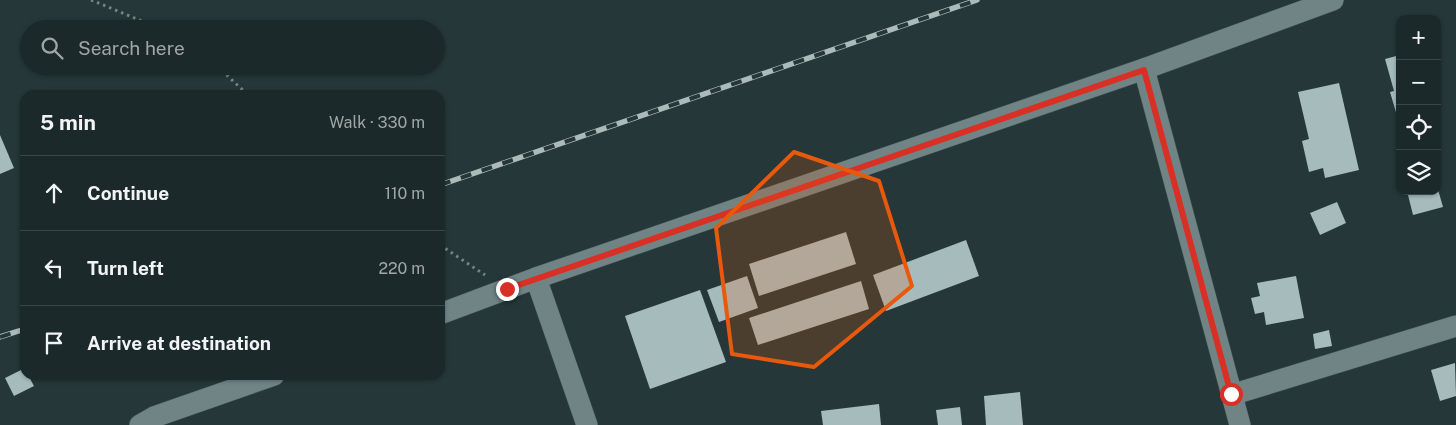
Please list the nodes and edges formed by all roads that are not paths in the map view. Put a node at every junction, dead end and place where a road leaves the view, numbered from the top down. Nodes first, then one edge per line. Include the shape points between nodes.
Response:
1 (1333, 0) edge
2 (1144, 70) junction
3 (536, 278) junction
4 (445, 312) edge
5 (1456, 326) edge
6 (260, 380) edge
7 (1231, 394) junction
8 (140, 425) edge
9 (587, 425) edge
10 (1240, 425) edge

1 - 2 street
2 - 3 street
2 - 7 street
3 - 4 street
3 - 9 street
5 - 7 street
6 - 8 street via 154,417
7 - 10 street

